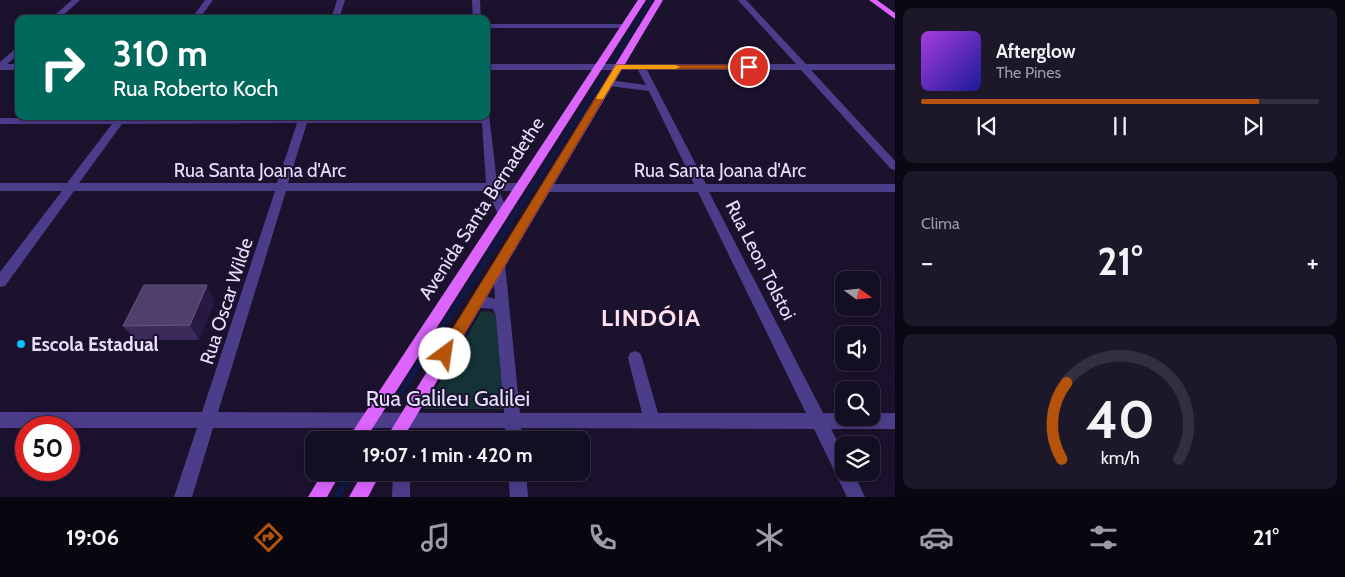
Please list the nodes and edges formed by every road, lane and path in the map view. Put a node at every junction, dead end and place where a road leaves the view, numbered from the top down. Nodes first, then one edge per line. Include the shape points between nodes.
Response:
1 (76, 0) edge
2 (209, 0) edge
3 (341, 0) edge
4 (476, 0) edge
5 (642, 0) edge
6 (659, 0) edge
7 (742, 0) edge
8 (873, 0) edge
9 (59, 15) edge
10 (198, 15) edge
11 (336, 15) edge
12 (477, 15) edge
13 (895, 17) edge
14 (490, 26) edge
15 (626, 26) junction
16 (15, 53) edge
17 (0, 66) edge
18 (15, 67) edge
19 (490, 67) edge
20 (598, 67) junction
21 (619, 67) junction
22 (641, 67) junction
23 (803, 67) junction
24 (895, 67) edge
25 (609, 83) junction
26 (652, 89) junction
27 (40, 120) edge
28 (120, 120) edge
29 (303, 120) edge
30 (486, 120) edge
31 (0, 121) edge
32 (895, 167) edge
33 (0, 187) edge
34 (70, 187) junction
35 (282, 187) junction
36 (492, 188) junction
37 (520, 188) junction
38 (546, 188) junction
39 (702, 188) junction
40 (895, 188) edge
41 (502, 214) junction
42 (499, 265) junction
43 (0, 282) edge
44 (476, 303) junction
45 (504, 315) junction
46 (635, 358) dead end
47 (0, 420) edge
48 (207, 420) junction
49 (367, 420) junction
50 (405, 420) junction
51 (513, 421) junction
52 (652, 421) junction
53 (818, 421) junction
54 (895, 421) edge
55 (360, 431) edge
56 (398, 431) edge
57 (514, 431) edge
58 (835, 454) edge
59 (327, 481) edge
60 (368, 481) edge
61 (402, 481) edge
62 (518, 481) edge
63 (848, 481) edge
64 (183, 497) edge
65 (317, 497) edge
66 (358, 497) edge
67 (401, 497) edge
68 (520, 497) edge
69 (856, 497) edge

1 - 9 street
2 - 10 street
3 - 11 street
4 - 12 street
5 - 15 main road, Avenida Santa Bernadethe
6 - 21 main road
7 - 23 street
8 - 13 main road
14 - 15 street
15 - 20 main road, Avenida Santa Bernadethe
16 - 17 street
17 - 18 street
19 - 20 street
20 - 21 street
20 - 37 main road, Avenida Santa Bernadethe
21 - 22 street
21 - 25 main road
22 - 23 street
22 - 26 street, Rua Leon Tolstoi
23 - 24 street
23 - 32 street
25 - 26 street
25 - 38 main road
26 - 39 street, Rua Leon Tolstoi
27 - 31 street
28 - 34 street
29 - 35 street, Rua Oscar Wilde
30 - 36 street
33 - 34 street, Rua Santa Joana d'Arc
34 - 35 street, Rua Santa Joana d'Arc
34 - 43 street
35 - 36 street, Rua Santa Joana d'Arc
35 - 48 street, Rua Oscar Wilde
36 - 37 street, Rua Santa Joana d'Arc
36 - 41 street
37 - 41 main road, Avenida Santa Bernadethe
38 - 39 street, Rua Santa Joana d'Arc
38 - 42 main road
39 - 40 street, Rua Santa Joana d'Arc
39 - 53 street, Rua Leon Tolstoi
41 - 49 main road, Avenida Santa Bernadethe
42 - 44 main road
42 - 45 street
44 - 45 street via 498,305
44 - 50 main road
45 - 51 street
46 - 52 street
47 - 48 street, Rua Galileu Galilei
48 - 49 street, Rua Galileu Galilei
48 - 64 street, Rua Oscar Wilde
49 - 50 street, Rua Galileu Galilei
49 - 55 main road, Avenida Santa Bernadethe
50 - 51 street, Rua Galileu Galilei
50 - 56 main road
51 - 52 street, Rua Galileu Galilei
51 - 57 street
52 - 53 street, Rua Galileu Galilei
53 - 54 street, Rua Galileu Galilei
53 - 58 street, Rua Leon Tolstoi
59 - 65 main road
60 - 66 main road
61 - 67 street
62 - 68 street
63 - 69 street, Rua Leon Tolstoi

